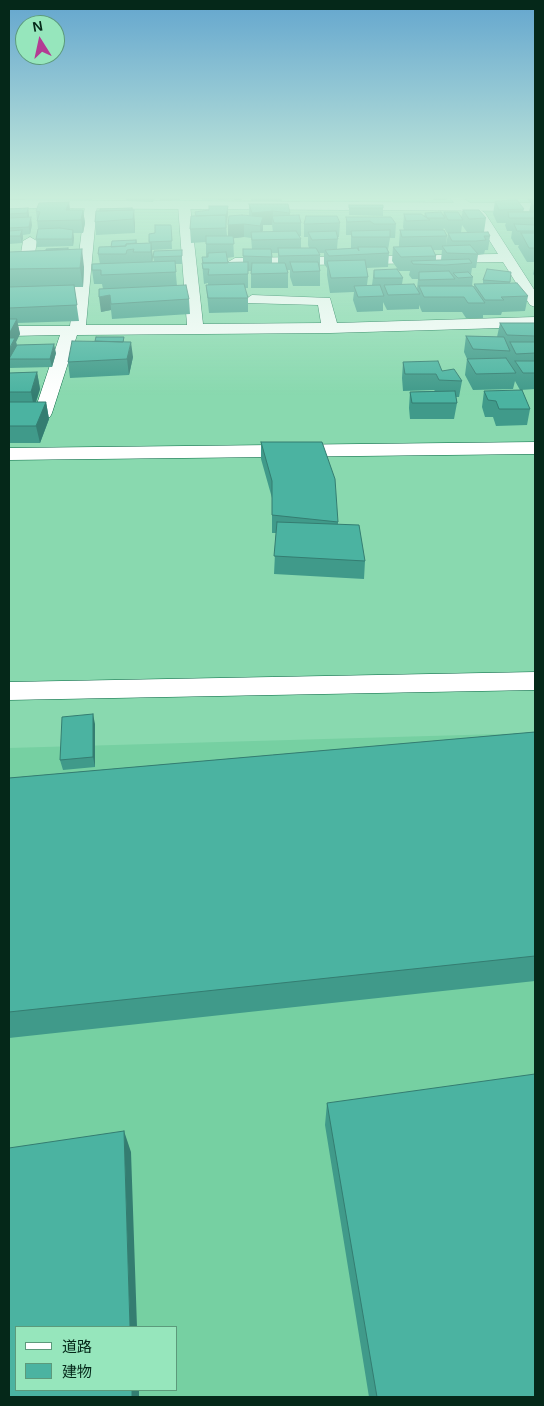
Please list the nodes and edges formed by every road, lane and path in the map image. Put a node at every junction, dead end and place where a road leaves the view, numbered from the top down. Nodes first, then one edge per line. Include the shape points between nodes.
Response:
1 (85, 264) edge
2 (189, 264) edge
3 (510, 264) edge
4 (516, 273) junction
5 (535, 273) edge
6 (252, 300) dead end
7 (535, 302) edge
8 (535, 322) edge
9 (195, 328) junction
10 (330, 328) junction
11 (9, 331) edge
12 (74, 331) junction
13 (43, 414) edge
14 (535, 448) edge
15 (9, 454) edge
16 (535, 681) edge
17 (9, 691) edge

1 - 12 street via 89,275
2 - 9 street
3 - 4 street
4 - 5 street
4 - 7 street
6 - 10 street via 325,300
8 - 10 street
9 - 10 street
9 - 12 street
11 - 12 street
12 - 13 street
14 - 15 street
16 - 17 street

